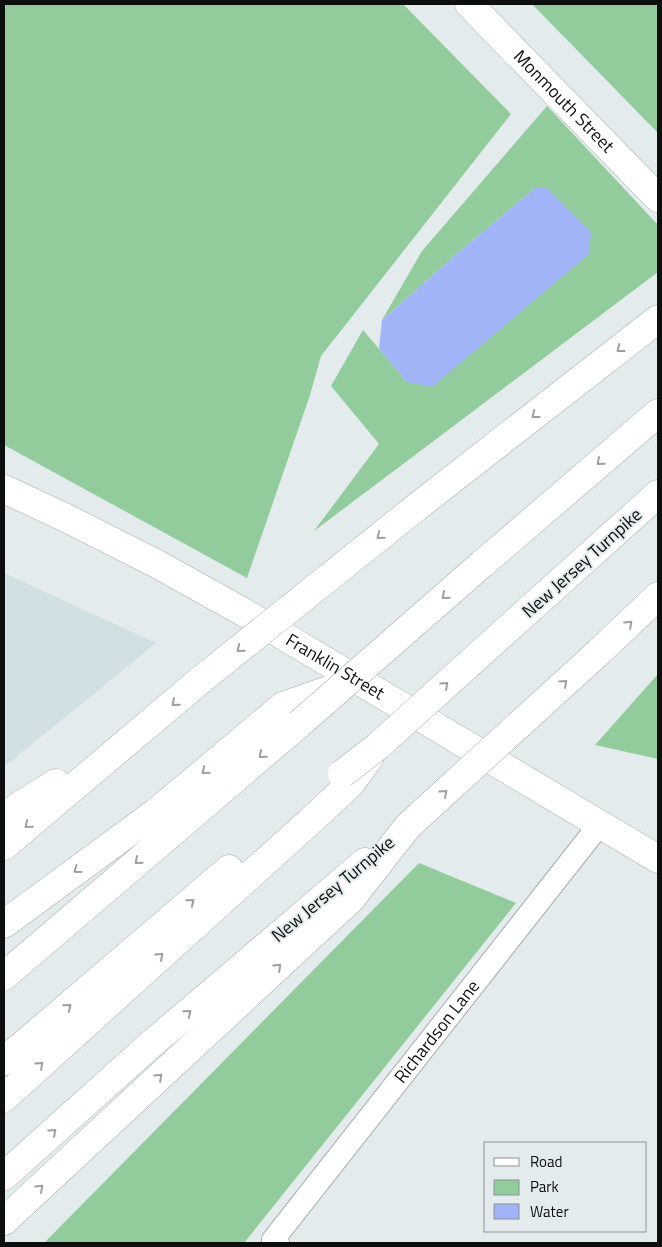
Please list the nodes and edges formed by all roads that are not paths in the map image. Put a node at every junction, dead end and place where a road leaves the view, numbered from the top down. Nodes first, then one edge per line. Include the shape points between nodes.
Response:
1 (469, 4) edge
2 (658, 198) edge
3 (658, 320) edge
4 (658, 413) edge
5 (4, 489) edge
6 (658, 494) edge
7 (658, 596) edge
8 (291, 715) junction
9 (147, 727) junction
10 (347, 778) junction
11 (4, 818) edge
12 (600, 824) junction
13 (408, 826) junction
14 (4, 846) edge
15 (658, 859) edge
16 (4, 924) edge
17 (4, 976) edge
18 (4, 1061) edge
19 (4, 1098) edge
20 (4, 1176) edge
21 (4, 1221) edge
22 (275, 1241) edge

1 - 2 main road, Monmouth Street
3 -> 9 main road, bridge via 418,506
4 -> 8 main road, bridge via 343,685
5 - 12 main road, Franklin Street via 157,564 245,613
10 -> 6 main road, New Jersey Turnpike, bridge via 378,746
13 -> 7 main road, New Jersey Turnpike, bridge
8 -> 16 main road
8 -> 17 main road
9 - 11 main road
9 -> 14 main road
18 -> 10 main road, New Jersey Turnpike
19 -> 10 main road
12 - 15 main road, Franklin Street
12 - 22 street, Richardson Lane
20 -> 13 main road, New Jersey Turnpike via 149,1046
21 -> 13 main road via 351,899

